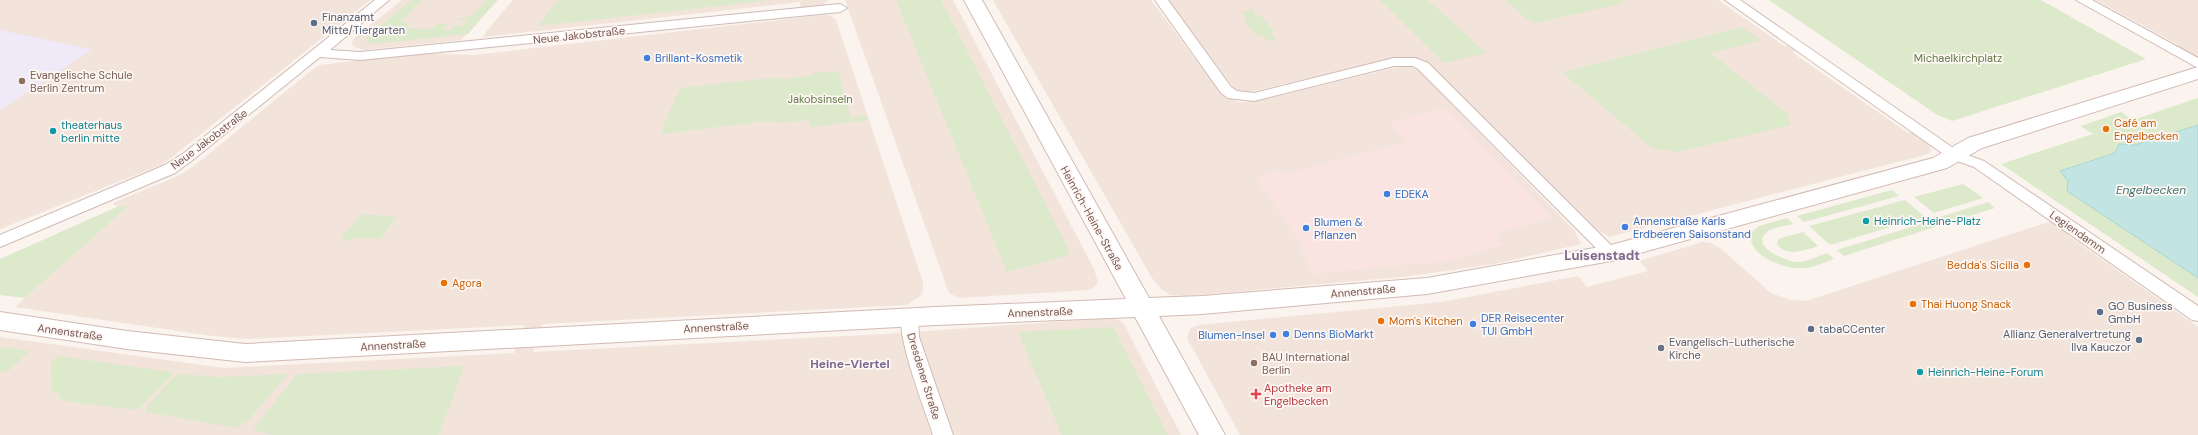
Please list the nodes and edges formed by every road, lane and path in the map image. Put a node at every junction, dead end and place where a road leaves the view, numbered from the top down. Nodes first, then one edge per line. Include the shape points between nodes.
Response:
1 (383, 0) edge
2 (973, 0) edge
3 (1160, 0) edge
4 (1731, 0) edge
5 (2082, 0) edge
6 (840, 8) dead end
7 (318, 53) junction
8 (2198, 64) edge
9 (2198, 73) edge
10 (1954, 155) junction
11 (0, 241) edge
12 (1610, 253) junction
13 (1142, 308) junction
14 (2198, 315) edge
15 (909, 317) junction
16 (0, 321) edge
17 (943, 435) edge
18 (1212, 435) edge

1 - 7 street, Neue Jakobstraße
2 - 13 street, Heinrich-Heine-Straße
3 - 12 street via 1226,90 1233,95 1254,97 1394,62 1415,62 1430,72
4 - 10 street
5 - 8 street
6 - 7 street, Neue Jakobstraße via 544,40 360,56
7 - 11 street, Neue Jakobstraße via 170,169
9 - 10 street via 1975,143
10 - 12 street via 1940,163 1903,174
10 - 14 street, Legiendamm via 1979,164
12 - 13 street, Annenstraße via 1427,286
13 - 15 street, Annenstraße
13 - 18 street, Heinrich-Heine-Straße
15 - 16 street, Annenstraße via 245,353 127,340
15 - 17 street, Dresdener Straße via 910,337

